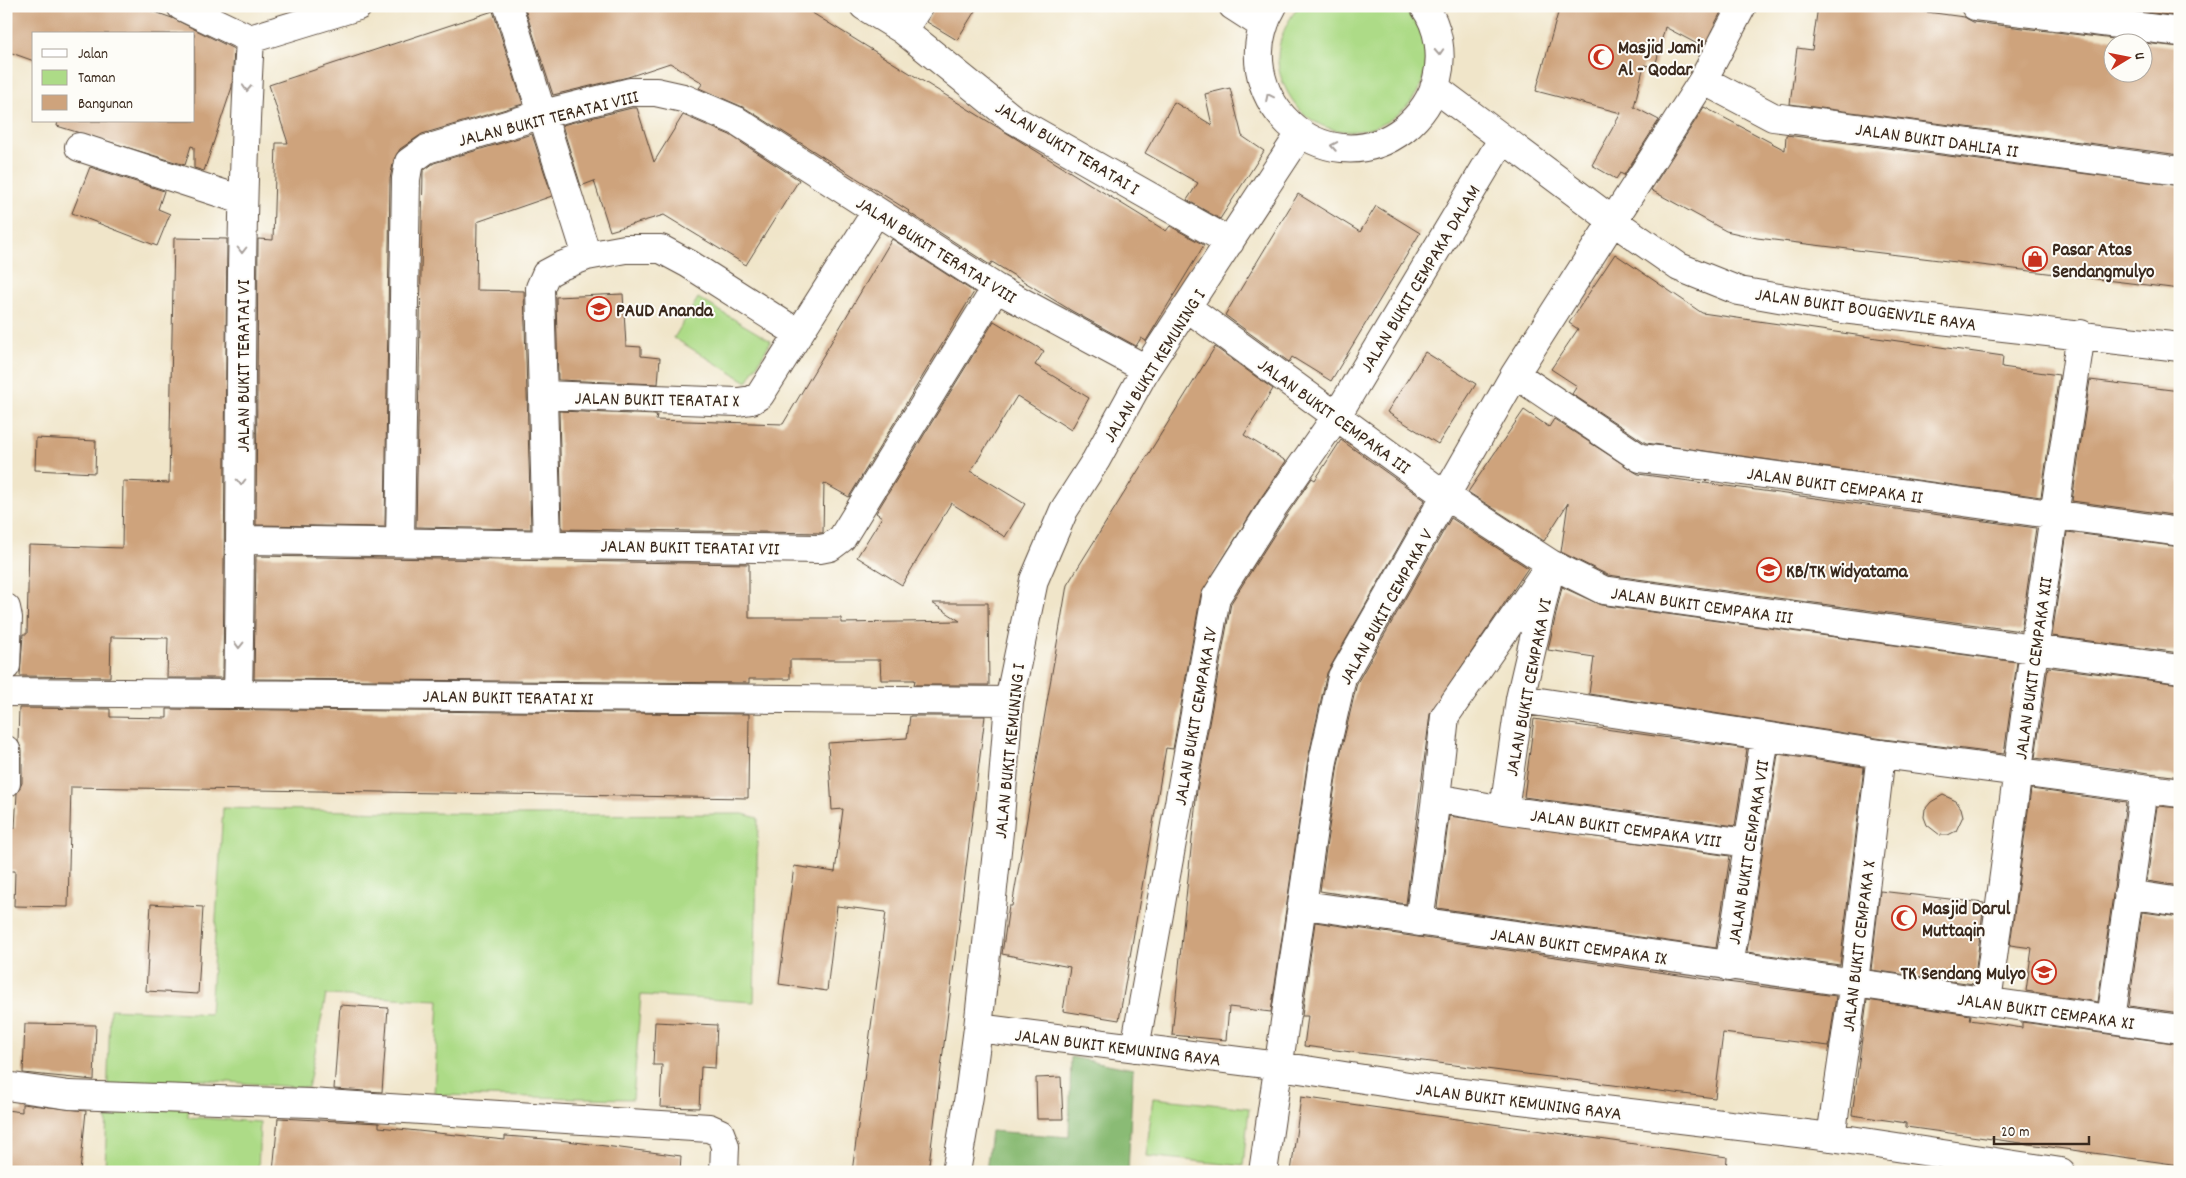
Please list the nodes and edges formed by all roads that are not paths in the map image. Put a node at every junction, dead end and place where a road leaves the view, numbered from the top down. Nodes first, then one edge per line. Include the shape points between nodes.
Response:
1 (181, 6) edge
2 (358, 6) edge
3 (508, 6) edge
4 (864, 6) edge
5 (919, 6) edge
6 (1233, 6) edge
7 (1424, 6) edge
8 (1742, 6) edge
9 (1975, 6) edge
10 (1268, 16) edge
11 (904, 30) junction
12 (2180, 32) edge
13 (250, 39) junction
14 (1703, 80) junction
15 (1434, 88) junction
16 (543, 114) junction
17 (1300, 134) junction
18 (1502, 140) junction
19 (79, 147) dead end
20 (2180, 171) edge
21 (242, 200) junction
22 (876, 212) junction
23 (1613, 221) junction
24 (1230, 242) junction
25 (586, 256) junction
26 (996, 288) junction
27 (1188, 308) junction
28 (799, 334) junction
29 (2081, 334) junction
30 (2180, 347) edge
31 (1146, 369) junction
32 (1515, 374) junction
33 (543, 395) junction
34 (1336, 417) junction
35 (1446, 496) junction
36 (2054, 515) junction
37 (2180, 532) edge
38 (241, 540) junction
39 (400, 541) junction
40 (547, 544) junction
41 (1551, 564) junction
42 (6, 608) edge
43 (2034, 650) junction
44 (6, 666) edge
45 (2180, 669) edge
46 (6, 692) edge
47 (238, 694) junction
48 (1520, 699) junction
49 (1009, 701) junction
50 (1765, 737) junction
51 (6, 750) edge
52 (1881, 754) junction
53 (2018, 773) junction
54 (6, 782) edge
55 (2144, 788) junction
56 (2180, 793) edge
57 (1436, 798) junction
58 (1504, 810) junction
59 (1748, 843) junction
60 (2128, 894) junction
61 (2180, 902) edge
62 (1304, 905) junction
63 (1418, 922) junction
64 (1729, 967) junction
65 (1854, 982) junction
66 (1987, 1002) junction
67 (2111, 1019) junction
68 (978, 1028) junction
69 (2180, 1029) edge
70 (1135, 1048) junction
71 (1280, 1066) junction
72 (6, 1086) edge
73 (1831, 1136) junction
74 (1991, 1166) edge
75 (724, 1172) edge
76 (956, 1172) edge
77 (1263, 1172) edge
78 (2061, 1172) edge

1 - 13 street
2 - 13 street
3 - 16 street
4 - 11 street, JALAN BUKIT TERATAI I
5 - 11 street
6 - 10 street
7 -> 15 street via 1435,27 1439,47 1440,67
8 - 14 street, JALAN BUKIT CEMPAKA V
9 - 12 street
17 -> 10 street via 1285,121 1263,86 1258,66 1259,46
11 - 24 street, JALAN BUKIT TERATAI I via 1013,119
13 -> 21 street, JALAN BUKIT TERATAI VI
14 - 20 street, JALAN BUKIT DAHLIA II via 1773,116
14 - 23 street, JALAN BUKIT CEMPAKA V
15 -> 17 street via 1426,106 1413,122 1378,143 1339,147 1318,143
15 - 18 street, JALAN BUKIT BOUGENVILE RAYA
16 - 22 street, JALAN BUKIT TERATAI VIII via 630,92 656,92 683,98 737,121
16 - 25 street
16 - 39 street, JALAN BUKIT TERATAI VIII via 427,149 410,162 406,179
17 - 24 street, JALAN BUKIT KEMUNING I
18 - 23 street, JALAN BUKIT BOUGENVILE RAYA
18 - 34 street, JALAN BUKIT CEMPAKA DALAM
19 - 21 street
21 -> 38 street, JALAN BUKIT TERATAI VI
22 - 26 street, JALAN BUKIT TERATAI VIII
22 - 28 street, JALAN BUKIT TERATAI X
23 - 29 street, JALAN BUKIT BOUGENVILE RAYA via 1679,267 1739,291 1842,309
23 - 32 street, JALAN BUKIT CEMPAKA V
24 - 27 street, JALAN BUKIT KEMUNING I
25 - 28 street via 625,249 661,249
25 - 33 street via 546,274 540,288
26 - 31 street, JALAN BUKIT TERATAI VIII
26 - 40 street, JALAN BUKIT TERATAI VII via 837,543 820,548
27 - 31 street, JALAN BUKIT KEMUNING I
27 - 34 street, JALAN BUKIT CEMPAKA III
28 - 33 street, JALAN BUKIT TERATAI X via 760,395 752,400
29 - 30 street, JALAN BUKIT BOUGENVILE RAYA
29 - 36 street, JALAN BUKIT CEMPAKA XII
31 - 49 street, JALAN BUKIT KEMUNING I via 1096,460 1064,510 1045,550 1032,589
32 - 35 street, JALAN BUKIT CEMPAKA V
32 - 36 street, JALAN BUKIT CEMPAKA II via 1640,458
33 - 40 street
34 - 35 street, JALAN BUKIT CEMPAKA III
34 - 70 street, JALAN BUKIT CEMPAKA IV via 1216,597
35 - 41 street, JALAN BUKIT CEMPAKA III
35 - 62 street, JALAN BUKIT CEMPAKA V via 1342,677 1323,761
36 - 37 street, JALAN BUKIT CEMPAKA II
36 - 43 street, JALAN BUKIT CEMPAKA XII
38 - 39 street, JALAN BUKIT TERATAI VII
38 -> 47 street, JALAN BUKIT TERATAI VI
39 - 40 street, JALAN BUKIT TERATAI VII
41 - 43 street, JALAN BUKIT CEMPAKA III via 1603,590
41 - 48 street, JALAN BUKIT CEMPAKA VI
41 - 57 street via 1445,716
42 - 44 street
43 - 45 street, JALAN BUKIT CEMPAKA III
43 - 53 street, JALAN BUKIT CEMPAKA XII
46 - 47 street, JALAN BUKIT TERATAI XI
47 - 49 street, JALAN BUKIT TERATAI XI
48 - 50 street
48 - 58 street, JALAN BUKIT CEMPAKA VI
49 - 68 street, JALAN BUKIT KEMUNING I
50 - 52 street
50 - 59 street, JALAN BUKIT CEMPAKA VII
51 - 54 street
52 - 53 street
52 - 65 street, JALAN BUKIT CEMPAKA X
53 - 55 street
53 - 66 street, JALAN BUKIT CEMPAKA XII
55 - 56 street
55 - 60 street
57 - 58 street, JALAN BUKIT CEMPAKA VIII
57 - 63 street
58 - 59 street, JALAN BUKIT CEMPAKA VIII
59 - 64 street, JALAN BUKIT CEMPAKA VII
60 - 61 street
60 - 67 street
62 - 63 street, JALAN BUKIT CEMPAKA IX
62 - 71 street, JALAN BUKIT CEMPAKA V
63 - 64 street, JALAN BUKIT CEMPAKA IX
64 - 65 street, JALAN BUKIT CEMPAKA IX
65 - 66 street, JALAN BUKIT CEMPAKA XI
65 - 73 street, JALAN BUKIT CEMPAKA X
66 - 67 street, JALAN BUKIT CEMPAKA XI
67 - 69 street, JALAN BUKIT CEMPAKA XI
68 - 70 street, JALAN BUKIT KEMUNING RAYA
68 - 76 street, JALAN BUKIT KEMUNING I
70 - 71 street, JALAN BUKIT KEMUNING RAYA
71 - 73 street, JALAN BUKIT KEMUNING RAYA via 1428,1089
71 - 77 street, JALAN BUKIT CEMPAKA V
72 - 75 street via 69,1095 310,1103 709,1128 720,1132 723,1138
73 - 74 street, JALAN BUKIT KEMUNING RAYA
74 - 78 street, JALAN BUKIT KEMUNING RAYA

